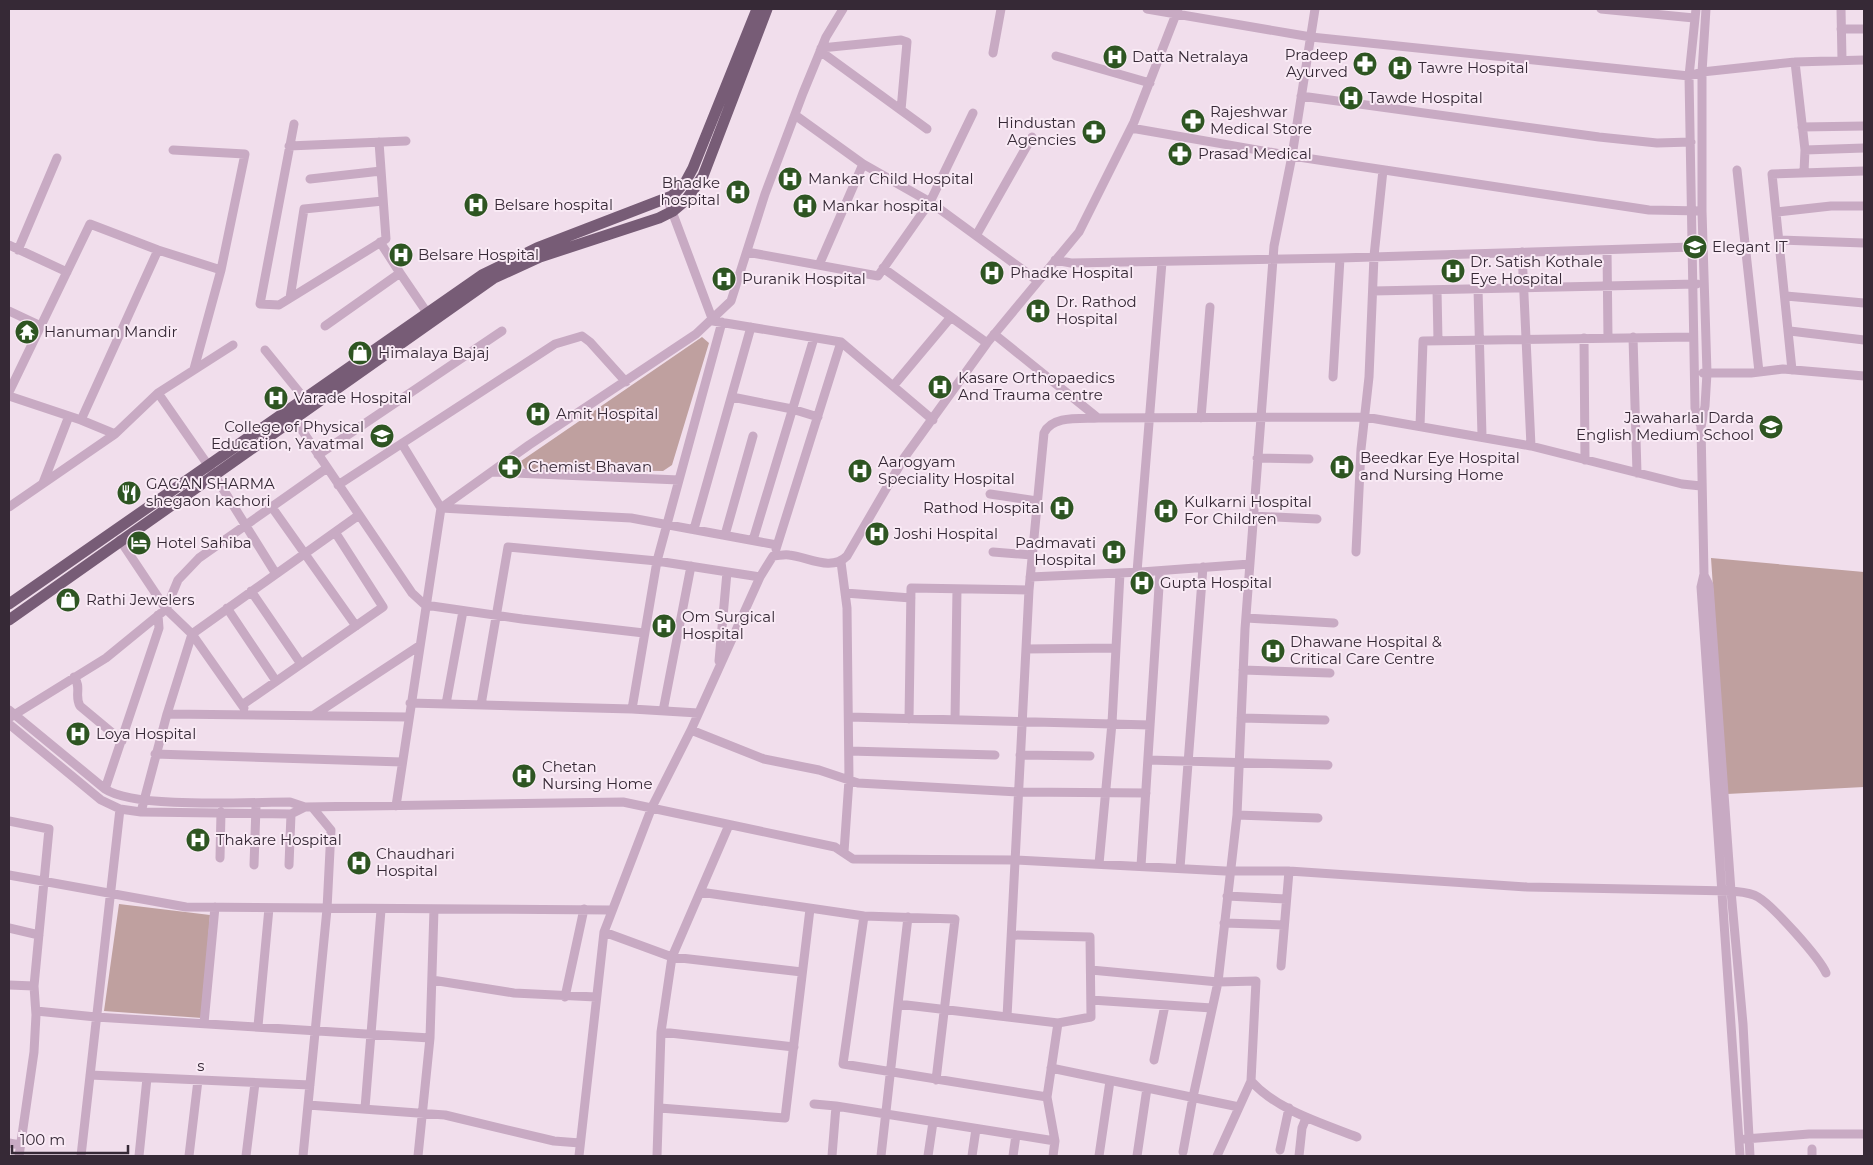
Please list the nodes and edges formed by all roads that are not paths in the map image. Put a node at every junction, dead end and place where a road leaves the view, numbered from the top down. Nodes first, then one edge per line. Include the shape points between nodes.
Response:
1 (757, 9) edge
2 (767, 9) edge
3 (843, 9) edge
4 (1001, 9) edge
5 (1147, 9) edge
6 (1315, 9) edge
7 (1601, 9) edge
8 (1706, 9) edge
9 (1841, 9) edge
10 (1177, 12) edge
11 (1695, 14) edge
12 (1842, 29) junction
13 (1864, 29) edge
14 (1311, 36) junction
15 (820, 50) junction
16 (993, 53) dead end
17 (1056, 56) dead end
18 (1842, 60) junction
19 (1864, 60) edge
20 (1795, 62) junction
21 (1702, 72) junction
22 (1689, 76) junction
23 (1150, 83) junction
24 (1301, 96) junction
25 (902, 110) junction
26 (973, 114) dead end
27 (795, 115) junction
28 (294, 124) dead end
29 (1864, 126) edge
30 (1802, 127) junction
31 (1131, 128) junction
32 (927, 129) dead end
33 (1032, 137) dead end
34 (406, 141) dead end
35 (379, 142) junction
36 (1690, 142) junction
37 (289, 146) junction
38 (1864, 148) edge
39 (173, 150) dead end
40 (1805, 150) junction
41 (1292, 156) junction
42 (57, 158) dead end
43 (863, 164) junction
44 (1383, 170) junction
45 (1738, 170) dead end
46 (381, 171) junction
47 (1864, 171) edge
48 (1804, 172) junction
49 (310, 179) dead end
50 (667, 198) junction
51 (383, 201) junction
52 (930, 202) junction
53 (1864, 206) edge
54 (673, 211) junction
55 (1702, 211) junction
56 (1691, 212) junction
57 (1776, 212) junction
58 (977, 234) junction
59 (1780, 240) junction
60 (380, 242) junction
61 (1864, 243) edge
62 (9, 245) edge
63 (1692, 247) junction
64 (18, 250) junction
65 (158, 250) junction
66 (1607, 250) junction
67 (747, 252) junction
68 (1522, 252) junction
69 (1374, 256) junction
70 (1340, 258) junction
71 (1273, 259) junction
72 (1055, 260) junction
73 (1162, 262) junction
74 (819, 265) junction
75 (883, 268) junction
76 (221, 270) junction
77 (68, 272) junction
78 (400, 273) junction
79 (1038, 281) junction
80 (1693, 284) junction
81 (1705, 284) junction
82 (1607, 286) junction
83 (1522, 288) junction
84 (1478, 289) junction
85 (1437, 290) junction
86 (1373, 291) junction
87 (1786, 296) junction
88 (290, 298) junction
89 (1864, 303) edge
90 (1210, 307) dead end
91 (9, 311) edge
92 (430, 317) junction
93 (951, 317) junction
94 (717, 321) junction
95 (41, 326) junction
96 (324, 326) dead end
97 (751, 327) junction
98 (502, 331) dead end
99 (1790, 331) junction
100 (994, 334) junction
101 (1633, 337) junction
102 (1694, 337) junction
103 (814, 338) junction
104 (1584, 338) junction
105 (1608, 338) junction
106 (1526, 339) junction
107 (1438, 340) junction
108 (1480, 340) junction
109 (1864, 340) edge
110 (841, 342) junction
111 (987, 343) junction
112 (233, 345) dead end
113 (265, 350) dead end
114 (194, 369) junction
115 (1792, 370) junction
116 (1759, 372) junction
117 (1707, 373) junction
118 (1694, 374) junction
119 (1864, 376) edge
120 (1333, 377) dead end
121 (626, 382) junction
122 (894, 385) junction
123 (9, 394) edge
124 (158, 394) junction
125 (732, 397) junction
126 (304, 398) junction
127 (792, 409) junction
128 (291, 414) junction
129 (69, 416) junction
130 (818, 417) junction
131 (1365, 417) junction
132 (1098, 418) junction
133 (1148, 418) junction
134 (1202, 418) junction
135 (1260, 418) junction
136 (81, 420) junction
137 (932, 420) junction
138 (1420, 426) junction
139 (1701, 427) junction
140 (115, 434) junction
141 (753, 436) dead end
142 (1482, 436) junction
143 (402, 444) junction
144 (1531, 446) junction
145 (318, 455) junction
146 (1257, 458) junction
147 (1309, 459) dead end
148 (1585, 460) junction
149 (327, 468) junction
150 (210, 470) junction
151 (493, 472) junction
152 (1637, 473) junction
153 (679, 480) junction
154 (42, 484) junction
155 (338, 485) junction
156 (1701, 486) junction
157 (990, 494) dead end
158 (1037, 501) junction
159 (270, 506) junction
160 (9, 507) edge
161 (441, 508) junction
162 (359, 515) junction
163 (1253, 516) junction
164 (1317, 519) dead end
165 (244, 524) junction
166 (667, 525) junction
167 (694, 529) junction
168 (335, 532) junction
169 (725, 535) junction
170 (120, 540) junction
171 (753, 540) junction
172 (777, 545) junction
173 (993, 552) dead end
174 (1356, 552) dead end
175 (304, 554) junction
176 (1032, 555) junction
177 (773, 556) junction
178 (657, 561) junction
179 (841, 562) junction
180 (1250, 564) junction
181 (691, 566) junction
182 (1203, 567) junction
183 (1160, 571) junction
184 (727, 572) junction
185 (1136, 572) junction
186 (1120, 573) junction
187 (276, 574) junction
188 (1704, 574) junction
189 (760, 577) junction
190 (1030, 577) junction
191 (957, 589) junction
192 (251, 590) junction
193 (1029, 590) junction
194 (845, 593) junction
195 (911, 598) junction
196 (9, 604) edge
197 (425, 606) junction
198 (227, 608) junction
199 (166, 609) junction
200 (462, 611) junction
201 (158, 615) junction
202 (495, 616) junction
203 (1246, 618) junction
204 (9, 620) edge
205 (1334, 623) dead end
206 (356, 626) junction
207 (644, 633) junction
208 (192, 634) junction
209 (419, 646) junction
210 (1026, 648) junction
211 (1116, 648) junction
212 (301, 664) junction
213 (718, 667) junction
214 (1243, 670) junction
215 (1330, 673) dead end
216 (74, 677) junction
217 (276, 681) junction
218 (410, 704) junction
219 (446, 704) junction
220 (242, 705) junction
221 (481, 705) junction
222 (632, 709) junction
223 (663, 711) junction
224 (698, 713) junction
225 (10, 714) edge
226 (167, 714) junction
227 (249, 714) junction
228 (314, 715) junction
229 (408, 717) junction
230 (848, 717) junction
231 (1241, 718) junction
232 (909, 719) junction
233 (956, 720) junction
234 (1325, 720) dead end
235 (1022, 721) junction
236 (1112, 723) junction
237 (9, 724) edge
238 (1150, 725) junction
239 (691, 730) junction
240 (122, 740) junction
241 (849, 751) junction
242 (155, 754) junction
243 (994, 755) dead end
244 (1020, 755) junction
245 (1090, 756) dead end
246 (1148, 760) junction
247 (402, 762) junction
248 (1189, 762) junction
249 (1239, 764) junction
250 (1328, 765) dead end
251 (849, 780) junction
252 (105, 789) junction
253 (1018, 792) junction
254 (1106, 792) junction
255 (1146, 793) junction
256 (143, 800) junction
257 (256, 802) junction
258 (396, 806) junction
259 (308, 807) junction
260 (652, 807) junction
261 (120, 809) junction
262 (141, 812) junction
263 (221, 812) junction
264 (256, 813) junction
265 (291, 814) junction
266 (1237, 815) junction
267 (1318, 818) dead end
268 (9, 821) edge
269 (729, 825) junction
270 (844, 852) junction
271 (220, 858) dead end
272 (1016, 860) junction
273 (254, 864) dead end
274 (1099, 864) junction
275 (289, 865) dead end
276 (1141, 866) junction
277 (1180, 868) junction
278 (1230, 871) junction
279 (1288, 871) junction
280 (9, 875) edge
281 (44, 882) junction
282 (1721, 891) junction
283 (1731, 891) junction
284 (700, 892) junction
285 (110, 893) junction
286 (1227, 896) junction
287 (1286, 899) junction
288 (215, 907) junction
289 (269, 908) junction
290 (327, 909) junction
291 (434, 909) junction
292 (584, 909) junction
293 (810, 909) junction
294 (381, 910) junction
295 (611, 910) junction
296 (864, 916) junction
297 (908, 917) junction
298 (1224, 923) junction
299 (1284, 925) junction
300 (9, 928) edge
301 (604, 932) junction
302 (39, 935) junction
303 (1012, 935) junction
304 (672, 957) junction
305 (1282, 966) dead end
306 (1091, 970) junction
307 (802, 972) junction
308 (1826, 973) dead end
309 (432, 980) junction
310 (1218, 982) junction
311 (9, 985) edge
312 (34, 986) junction
313 (565, 997) junction
314 (596, 997) junction
315 (1091, 1000) junction
316 (898, 1004) junction
317 (1165, 1005) junction
318 (1212, 1008) junction
319 (944, 1009) junction
320 (36, 1011) junction
321 (96, 1017) junction
322 (1007, 1017) junction
323 (204, 1023) junction
324 (1058, 1023) junction
325 (258, 1026) junction
326 (314, 1030) junction
327 (662, 1032) junction
328 (371, 1035) junction
329 (430, 1038) junction
330 (794, 1047) junction
331 (1154, 1060) dead end
332 (1051, 1068) junction
333 (890, 1072) junction
334 (90, 1075) junction
335 (146, 1078) junction
336 (198, 1080) junction
337 (936, 1080) junction
338 (1110, 1080) junction
339 (1251, 1081) junction
340 (255, 1083) junction
341 (310, 1086) junction
342 (1147, 1088) junction
343 (1048, 1097) junction
344 (1193, 1097) junction
345 (814, 1104) dead end
346 (308, 1105) junction
347 (836, 1106) junction
348 (1239, 1107) junction
349 (366, 1108) junction
350 (660, 1108) junction
351 (1289, 1108) junction
352 (424, 1113) junction
353 (885, 1114) junction
354 (1306, 1118) junction
355 (933, 1122) junction
356 (976, 1129) junction
357 (1864, 1134) edge
358 (1016, 1135) junction
359 (1356, 1137) dead end
360 (1739, 1139) junction
361 (1750, 1139) junction
362 (1055, 1141) junction
363 (9, 1143) edge
364 (580, 1143) junction
365 (20, 1144) junction
366 (1280, 1150) dead end
367 (1183, 1152) dead end
368 (19, 1156) edge
369 (81, 1156) edge
370 (140, 1156) edge
371 (188, 1156) edge
372 (246, 1156) edge
373 (302, 1156) edge
374 (418, 1156) edge
375 (579, 1156) edge
376 (656, 1156) edge
377 (832, 1156) edge
378 (881, 1156) edge
379 (928, 1156) edge
380 (972, 1156) edge
381 (1013, 1156) edge
382 (1053, 1156) edge
383 (1099, 1156) edge
384 (1138, 1156) edge
385 (1217, 1156) edge
386 (1299, 1156) edge
387 (1740, 1156) edge
388 (1750, 1156) edge

1 - 50 main road via 693,168 680,188
2 - 54 main road via 703,176 686,200
3 - 15 street
4 - 16 street
5 - 10 street
6 - 14 street
7 - 11 street
8 - 21 street
9 - 12 street
10 - 14 street
10 - 23 street
11 - 22 street
12 - 13 street
12 - 18 street
14 - 22 street
14 - 24 street
15 - 25 street
15 - 25 street via 905,41 908,44
15 - 27 street
17 - 23 street
18 - 19 street
18 - 20 street
20 - 21 street
20 - 30 street
21 - 22 street
21 - 55 street
22 - 36 street
23 - 31 street
24 - 36 street via 1590,136
24 - 41 street
25 - 32 street
26 - 52 street
27 - 43 street
27 - 67 street
28 - 37 street
29 - 30 street
30 - 40 street
31 - 41 street
31 - 72 street via 1078,232
33 - 58 street
34 - 35 street
35 - 37 street
35 - 46 street
36 - 56 street
37 - 88 street via 260,304 279,305
38 - 40 street
39 - 76 street via 244,154
40 - 48 street
41 - 44 street
41 - 71 street
42 - 64 street
43 - 52 street
43 - 74 street
44 - 56 street via 1649,210
44 - 69 street
45 - 116 street
46 - 49 street
46 - 51 street
47 - 48 street
48 - 57 street via 1772,174
50 - 54 street
50 - 92 main road via 509,260 482,275
51 - 60 street via 386,238
51 - 88 street via 304,209
52 - 58 street
52 - 75 street
53 - 57 street
54 - 92 main road via 514,268
54 - 94 street
55 - 56 street
55 - 81 street
56 - 63 street
57 - 59 street
58 - 79 street
59 - 61 street
59 - 87 street
60 - 78 street
60 - 88 street
62 - 64 street
63 - 66 street
63 - 80 street
64 - 77 street
65 - 76 street
65 - 77 street via 90,224
65 - 136 street
66 - 68 street
66 - 82 street
67 - 74 street
67 - 94 street via 731,301
68 - 69 street
68 - 83 street
69 - 70 street
69 - 86 street
70 - 71 street
70 - 120 street
71 - 73 street
71 - 135 street
72 - 73 street via 1072,264
72 - 79 street
73 - 133 street
74 - 75 street via 878,276
75 - 93 street
76 - 114 street
77 - 95 street
78 - 92 street
78 - 96 street
79 - 100 street
80 - 81 street
80 - 82 street
80 - 102 street
81 - 117 street
82 - 83 street
82 - 105 street
83 - 84 street
83 - 106 street
84 - 85 street
84 - 108 street
85 - 86 street
85 - 107 street
86 - 131 street
87 - 89 street
87 - 99 street
90 - 134 street
91 - 95 street
92 - 126 main road
92 - 128 main road
93 - 111 street
93 - 122 street
94 - 97 street
94 - 121 street
94 - 153 street
95 - 123 street
97 - 103 street
97 - 125 street
98 - 145 street
99 - 109 street
99 - 115 street
100 - 111 street
100 - 132 street
101 - 102 street
101 - 105 street
101 - 152 street
102 - 118 street
103 - 110 street
103 - 127 street
104 - 105 street
104 - 106 street
104 - 148 street
106 - 108 street
106 - 144 street
107 - 108 street
107 - 138 street via 1423,341
108 - 142 street
110 - 122 street
110 - 130 street
111 - 137 street
112 - 114 street
113 - 126 street
114 - 124 street
115 - 116 street
115 - 119 street
116 - 117 street
117 - 118 street
117 - 139 street via 1706,406
118 - 139 street via 1695,408
121 - 143 street via 582,336 555,344
121 - 151 street
122 - 137 street
123 - 129 street
124 - 140 street
124 - 150 street
125 - 127 street
125 - 167 street
126 - 128 main road
127 - 130 street
127 - 171 street
128 - 145 street
128 - 150 main road
129 - 136 street
129 - 154 street
130 - 172 street
131 - 135 street
131 - 138 street
131 - 174 street
132 - 133 street
132 - 158 street via 1054,422 1047,426
133 - 134 street
133 - 185 street
134 - 135 street
135 - 146 street
136 - 140 street
137 - 179 street via 904,458
138 - 142 street
139 - 156 street
140 - 154 street
141 - 169 street
142 - 144 street
143 - 155 street
143 - 161 street
144 - 148 street
145 - 149 street
146 - 147 street
146 - 163 street
148 - 152 street
149 - 155 street
149 - 159 street
150 - 165 street
150 - 170 main road
150 - 196 main road
151 - 153 street
151 - 161 street
152 - 156 street
153 - 166 street
154 - 160 street
155 - 162 street
156 - 188 street
157 - 158 street
158 - 176 street
159 - 165 street
159 - 175 street
161 - 166 street via 631,518
161 - 197 street
162 - 168 street
162 - 197 street via 412,593
163 - 164 street
163 - 180 street
165 - 187 street
165 - 199 street via 199,558 178,580
166 - 167 street
166 - 178 street
167 - 169 street
168 - 175 street
168 - 206 street via 384,605
169 - 171 street
170 - 199 street
170 - 204 main road
171 - 172 street
172 - 177 street
173 - 176 street
175 - 187 street
175 - 206 street
176 - 190 street
177 - 179 street via 788,554 828,564
177 - 189 street
178 - 181 street
178 - 202 street via 508,547
178 - 207 street
179 - 194 street
180 - 182 street
180 - 203 street
181 - 184 street
181 - 223 street
182 - 183 street
182 - 248 street
183 - 185 street
183 - 238 street
184 - 189 street
184 - 213 street
185 - 186 street
186 - 190 street
186 - 211 street
187 - 192 street
188 - 282 street via 1702,586
188 - 283 street via 1709,585
189 - 213 street
190 - 193 street
191 - 193 street
191 - 195 street via 913,588
191 - 233 street
192 - 198 street
192 - 212 street
193 - 210 street
194 - 195 street
194 - 230 street
195 - 232 street
197 - 200 street
197 - 209 street
198 - 208 street
198 - 217 street
199 - 201 street
199 - 208 street
200 - 202 street
200 - 219 street
201 - 216 street via 106,658
201 - 240 street via 159,628
202 - 207 street
202 - 221 street
203 - 205 street
203 - 214 street
206 - 212 street
207 - 222 street
208 - 220 street
208 - 226 street
209 - 218 street
209 - 228 street
210 - 211 street
210 - 235 street
211 - 236 street
212 - 217 street
213 - 224 street
214 - 215 street
214 - 231 street
216 - 225 street
216 - 240 street via 79,685 80,706
217 - 220 street
218 - 219 street
218 - 229 street
219 - 221 street
220 - 227 street
221 - 222 street
222 - 223 street
223 - 224 street
224 - 239 street
225 - 252 street
226 - 227 street
226 - 242 street
227 - 228 street
228 - 229 street
229 - 247 street
230 - 232 street
230 - 241 street
231 - 234 street
231 - 249 street
232 - 233 street
233 - 235 street
235 - 236 street
235 - 244 street
236 - 238 street
236 - 254 street
237 - 261 street via 101,800
238 - 246 street
239 - 251 street via 764,759 820,770
239 - 260 street
240 - 252 street
241 - 243 street
241 - 251 street
242 - 247 street
242 - 256 street
244 - 245 street
244 - 253 street
246 - 248 street
246 - 255 street
247 - 258 street
248 - 249 street
248 - 277 street
249 - 250 street
249 - 266 street
251 - 253 street
251 - 270 street
252 - 256 street via 116,795
253 - 254 street
253 - 272 street
254 - 255 street
254 - 274 street
255 - 276 street
256 - 257 street
256 - 262 street
257 - 259 street via 290,802
257 - 264 street
258 - 259 street
258 - 260 street via 624,802
259 - 265 street
259 - 290 street via 330,828
260 - 269 street via 666,813
260 - 295 street
261 - 262 street
261 - 285 street
262 - 263 street
263 - 264 street
263 - 271 street
264 - 265 street
264 - 273 street
265 - 275 street
266 - 267 street
266 - 278 street
268 - 281 street via 49,829
269 - 270 street via 835,847
269 - 284 street
270 - 272 street via 853,858
272 - 274 street
272 - 303 street
274 - 276 street
276 - 277 street
277 - 278 street
278 - 279 street
278 - 286 street
279 - 282 street via 1527,887
279 - 287 street
280 - 281 street
281 - 285 street
281 - 302 street
282 - 283 street
282 - 360 street
283 - 308 street via 1752,894 1768,904
283 - 361 street
284 - 293 street
284 - 304 street
285 - 288 street via 186,907
285 - 321 street
286 - 287 street
286 - 298 street
287 - 299 street
288 - 289 street
288 - 323 street
289 - 290 street
289 - 325 street
290 - 294 street
290 - 326 street
291 - 292 street
291 - 294 street
291 - 309 street
292 - 295 street
292 - 313 street
293 - 296 street
293 - 307 street
294 - 328 street
295 - 301 street
296 - 297 street
296 - 333 street via 843,1064
297 - 316 street
297 - 319 street via 955,919
298 - 299 street
298 - 310 street
299 - 305 street
300 - 302 street
301 - 304 street
301 - 314 street
302 - 312 street
303 - 306 street via 1090,937
303 - 322 street
304 - 307 street
304 - 327 street
306 - 310 street
306 - 315 street
307 - 330 street
309 - 313 street
309 - 329 street
310 - 318 street
310 - 339 street via 1256,981
311 - 312 street
312 - 320 street
313 - 314 street
314 - 364 street
315 - 317 street
315 - 324 street via 1091,1017
316 - 319 street
316 - 333 street
317 - 318 street
317 - 331 street
318 - 344 street
319 - 322 street
319 - 337 street
320 - 321 street
320 - 365 street via 34,1052
321 - 323 street
321 - 334 street
322 - 324 street
323 - 325 street
324 - 332 street
325 - 326 street
326 - 328 street
326 - 341 street
327 - 330 street
327 - 350 street
328 - 329 street
328 - 349 street
329 - 352 street
330 - 350 street via 785,1118
332 - 338 street
332 - 343 street
333 - 337 street
333 - 353 street
334 - 335 street, s
334 - 369 street
335 - 336 street, s
335 - 370 street
336 - 340 street, s
336 - 371 street
337 - 343 street
338 - 342 street
338 - 383 street
339 - 348 street
339 - 351 street via 1261,1092
340 - 341 street, s
340 - 372 street
341 - 346 street
342 - 344 street
342 - 384 street
343 - 362 street
344 - 348 street
344 - 367 street
345 - 347 street
346 - 349 street
346 - 373 street
347 - 353 street
347 - 377 street
348 - 385 street
349 - 352 street
350 - 376 street
351 - 354 street
351 - 366 street
352 - 364 street via 445,1114 554,1141
352 - 374 street
353 - 355 street
353 - 378 street
354 - 359 street
354 - 386 street
355 - 356 street
355 - 379 street
356 - 358 street
356 - 380 street
357 - 361 street
358 - 362 street
358 - 381 street
360 - 361 street
360 - 387 street
361 - 388 street
362 - 382 street
363 - 365 street
364 - 375 street
365 - 368 street

